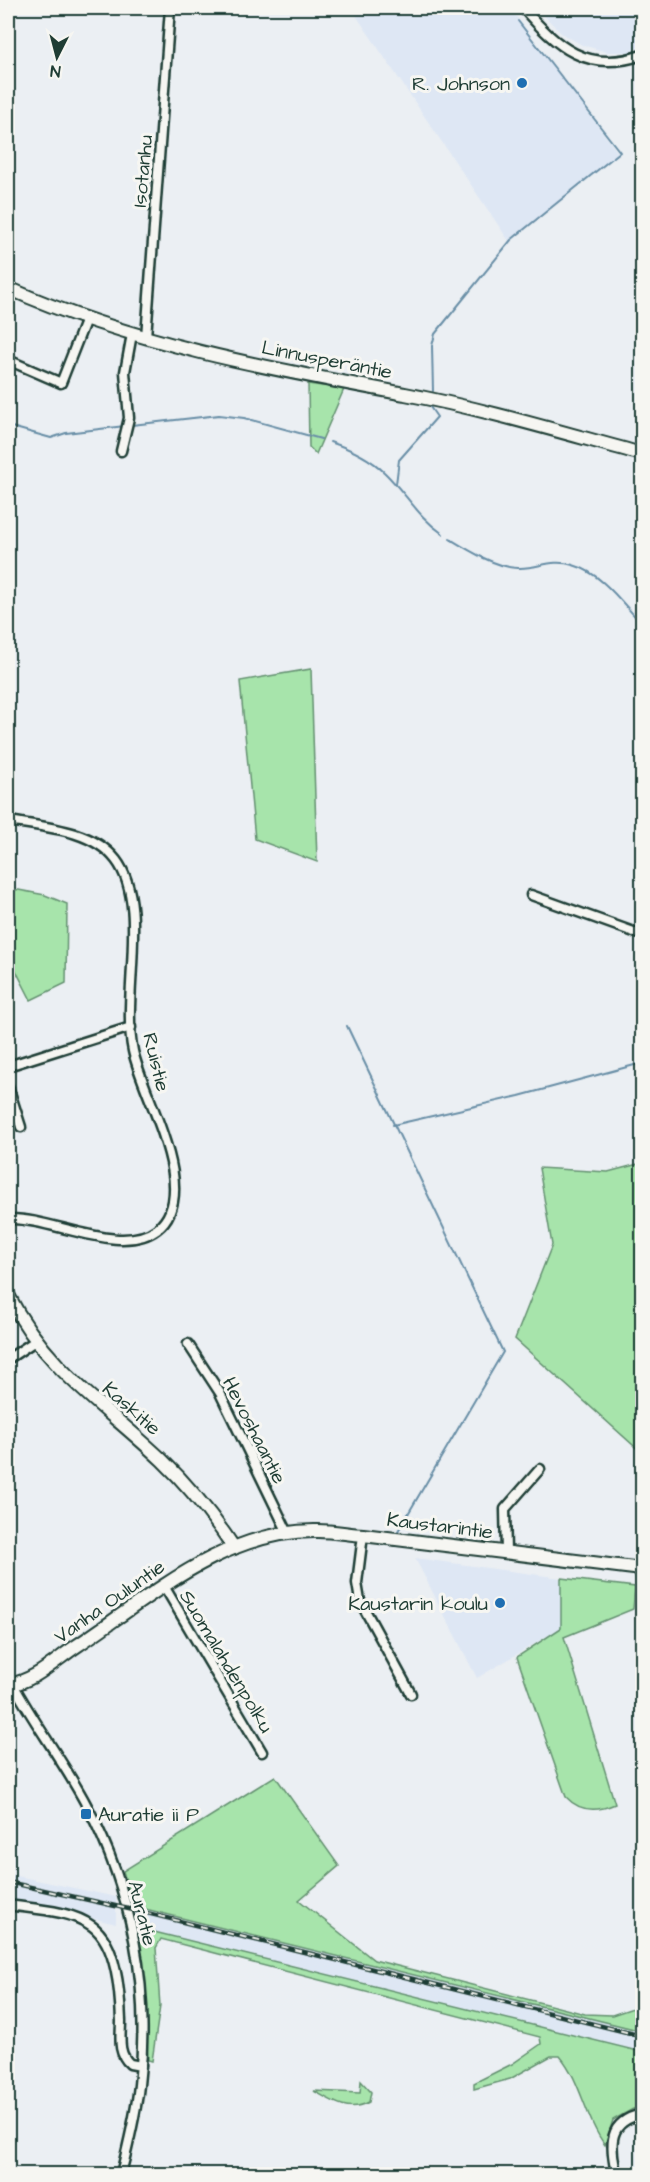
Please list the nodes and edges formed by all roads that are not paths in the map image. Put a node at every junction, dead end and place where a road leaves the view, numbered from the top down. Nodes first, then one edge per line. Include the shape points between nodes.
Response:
1 (170, 8) edge
2 (523, 8) edge
3 (642, 55) edge
4 (8, 288) edge
5 (86, 319) junction
6 (132, 334) junction
7 (146, 338) junction
8 (8, 360) edge
9 (121, 451) dead end
10 (642, 454) edge
11 (8, 821) edge
12 (531, 895) dead end
13 (642, 935) edge
14 (131, 1027) junction
15 (8, 1066) edge
16 (8, 1086) edge
17 (21, 1127) dead end
18 (8, 1219) edge
19 (8, 1295) edge
20 (35, 1341) junction
21 (188, 1344) dead end
22 (8, 1359) edge
23 (540, 1469) dead end
24 (288, 1533) junction
25 (363, 1535) junction
26 (234, 1548) junction
27 (506, 1552) junction
28 (642, 1569) edge
29 (164, 1586) junction
30 (10, 1685) edge
31 (411, 1694) dead end
32 (262, 1752) dead end
33 (8, 1905) edge
34 (141, 2066) junction
35 (642, 2114) edge
36 (121, 2175) edge
37 (616, 2175) edge

1 - 7 street, Isotanhu
2 - 3 street via 556,43 583,57 614,62
4 - 5 street, Linnusperäntie
5 - 6 street, Linnusperäntie
5 - 8 street via 61,383
6 - 7 street, Linnusperäntie
6 - 9 street via 125,372 129,418
7 - 10 street, Linnusperäntie via 341,384 491,413
11 - 14 street, Ruistie via 89,838 105,848 126,876 132,914
12 - 13 street
14 - 15 street
14 - 18 street, Ruistie via 137,1065 174,1173 176,1189 171,1213 155,1231 128,1240 38,1221
16 - 17 street
19 - 20 street, Kaskitie
20 - 22 street
20 - 26 street, Kaskitie via 74,1384 184,1482
21 - 24 street, Hevoshaantie via 220,1393
23 - 27 street via 505,1509
24 - 25 street, Kaustarintie
24 - 26 street, Kaustarintie
25 - 27 street, Kaustarintie
25 - 31 street via 357,1583 360,1600
26 - 29 street, Vanha Ouluntie via 197,1564
27 - 28 street, Kaustarintie
29 - 30 street, Vanha Ouluntie via 47,1669
29 - 32 street, Suomalahdenpolku
30 - 34 street, Auratie via 86,1804 119,1884 138,1960 143,2017
33 - 34 street via 75,1919 99,1933 114,1968 121,2051 130,2064
34 - 36 street, Auratie
35 - 37 street via 627,2119 616,2129 612,2145

